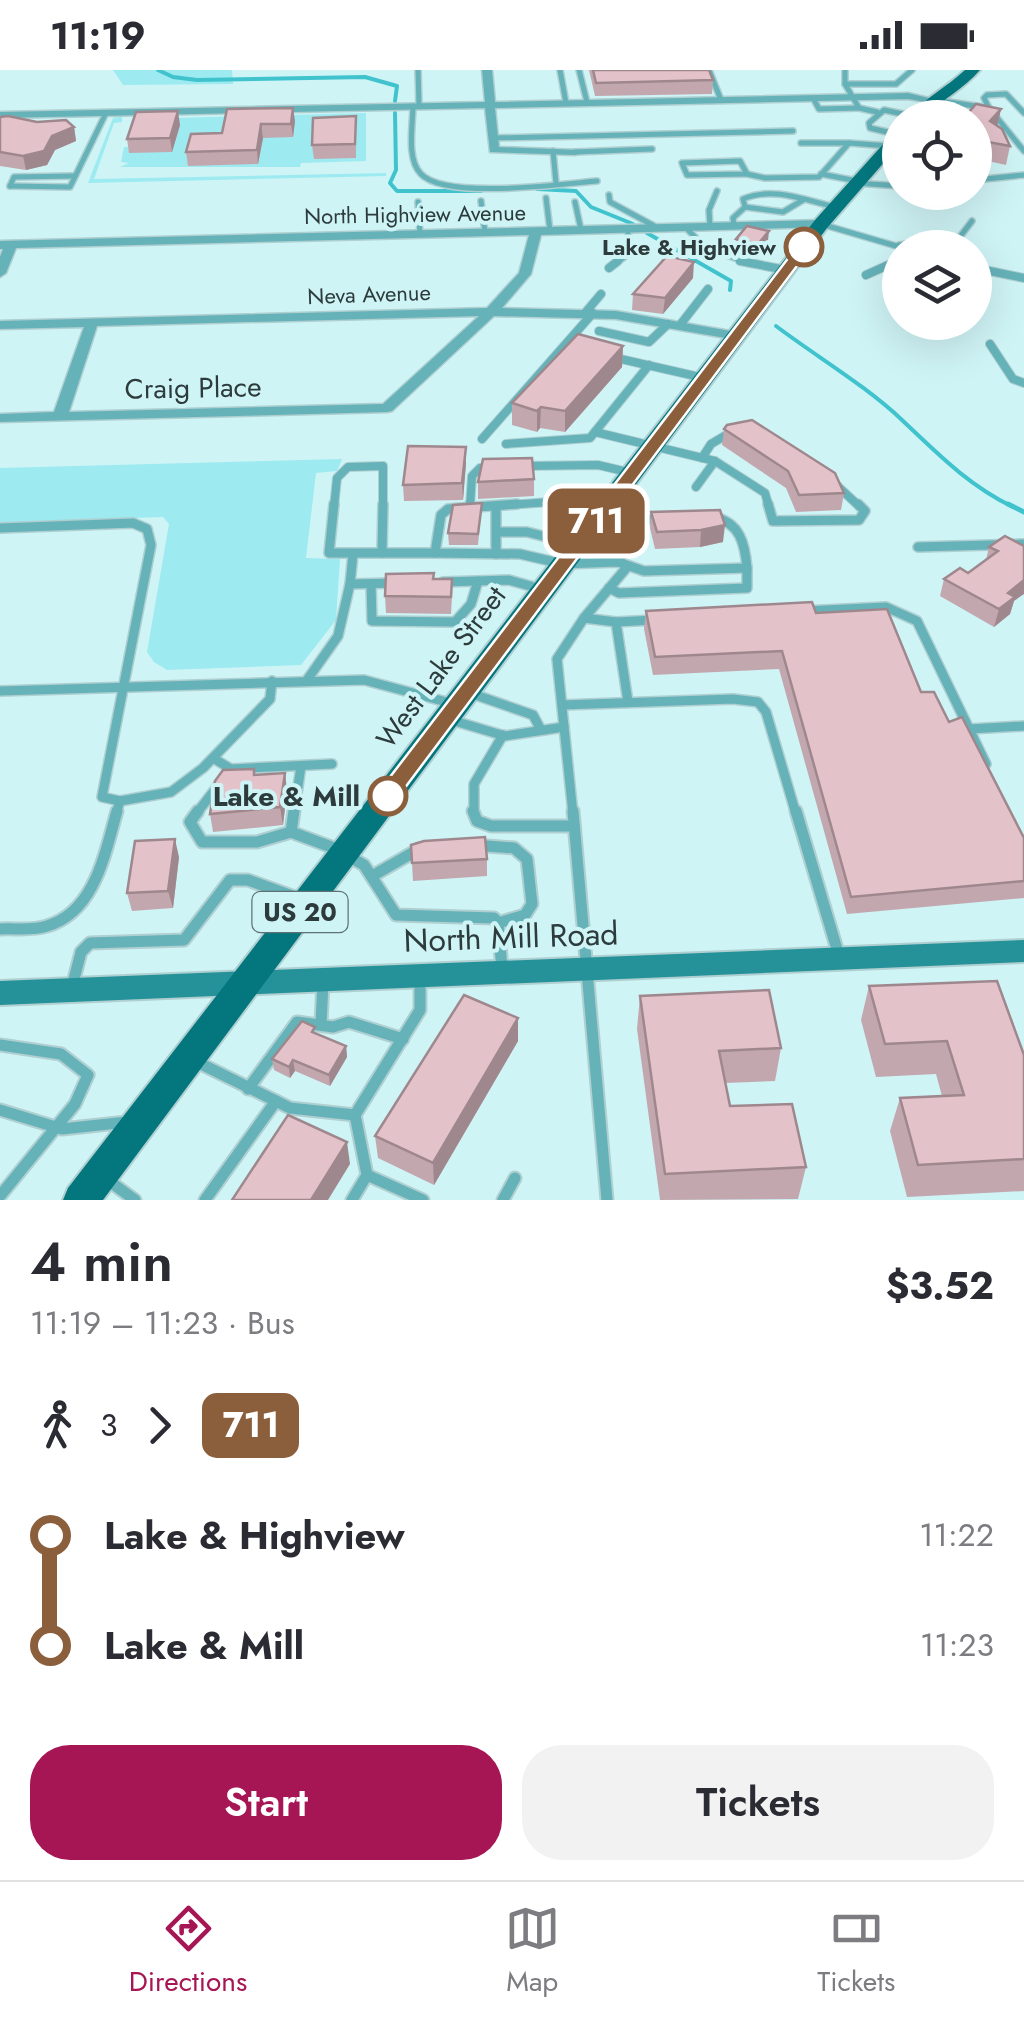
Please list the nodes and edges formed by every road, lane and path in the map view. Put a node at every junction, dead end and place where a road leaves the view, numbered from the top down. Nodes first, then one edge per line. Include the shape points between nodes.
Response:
1 (418, 70) edge
2 (487, 70) edge
3 (560, 70) edge
4 (579, 70) edge
5 (709, 70) edge
6 (844, 70) edge
7 (950, 70) edge
8 (972, 70) edge
9 (911, 72) edge
10 (845, 84) junction
11 (813, 98) junction
12 (852, 98) junction
13 (721, 100) junction
14 (932, 100) junction
15 (985, 100) edge
16 (587, 102) junction
17 (566, 103) junction
18 (490, 104) junction
19 (416, 106) junction
20 (860, 108) junction
21 (882, 111) edge
22 (878, 112) junction
23 (992, 112) edge
24 (106, 113) junction
25 (1024, 113) edge
26 (0, 115) edge
27 (793, 131) dead end
28 (882, 133) edge
29 (493, 138) junction
30 (882, 139) edge
31 (849, 142) junction
32 (801, 143) dead end
33 (652, 150) dead end
34 (1024, 150) edge
35 (553, 151) junction
36 (575, 152) joint
37 (882, 153) edge
38 (747, 174) junction
39 (821, 174) junction
40 (1024, 175) edge
41 (992, 178) edge
42 (597, 181) dead end
43 (856, 182) junction
44 (556, 183) junction
45 (882, 184) edge
46 (10, 186) dead end
47 (717, 191) dead end
48 (608, 195) dead end
49 (546, 198) dead end
50 (803, 200) junction
51 (481, 201) dead end
52 (418, 202) dead end
53 (575, 202) dead end
54 (745, 207) junction
55 (835, 207) junction
56 (972, 220) dead end
57 (822, 224) junction
58 (710, 226) junction
59 (734, 226) junction
60 (685, 227) junction
61 (658, 228) junction
62 (627, 229) junction
63 (581, 230) junction
64 (964, 230) edge
65 (543, 231) junction
66 (485, 232) junction
67 (420, 234) junction
68 (882, 241) edge
69 (5, 245) edge
70 (882, 267) edge
71 (610, 268) dead end
72 (786, 270) junction
73 (992, 271) edge
74 (0, 273) edge
75 (866, 274) dead end
76 (1024, 278) edge
77 (708, 289) dead end
78 (601, 294) dead end
79 (492, 311) junction
80 (589, 313) junction
81 (92, 322) junction
82 (0, 325) edge
83 (674, 325) junction
84 (599, 331) dead end
85 (737, 336) junction
86 (990, 344) dead end
87 (604, 355) edge
88 (649, 366) junction
89 (705, 378) junction
90 (1024, 384) edge
91 (60, 416) junction
92 (0, 418) edge
93 (742, 427) edge
94 (595, 432) junction
95 (482, 439) dead end
96 (506, 444) dead end
97 (652, 447) junction
98 (702, 458) junction
99 (715, 461) junction
100 (515, 467) edge
101 (498, 468) edge
102 (632, 474) junction
103 (824, 475) edge
104 (696, 487) dead end
105 (470, 509) junction
106 (496, 509) junction
107 (599, 517) junction
108 (680, 518) edge
109 (698, 518) edge
110 (644, 520) junction
111 (0, 528) edge
112 (497, 532) junction
113 (1024, 544) edge
114 (918, 546) dead end
115 (382, 553) junction
116 (435, 553) junction
117 (353, 554) junction
118 (496, 554) junction
119 (570, 554) junction
120 (623, 564) junction
121 (747, 568) junction
122 (478, 581) junction
123 (424, 582) edge
124 (407, 583) edge
125 (350, 584) junction
126 (371, 584) junction
127 (608, 588) junction
128 (544, 590) junction
129 (789, 612) edge
130 (584, 618) junction
131 (674, 618) edge
132 (616, 622) junction
133 (307, 680) junction
134 (272, 681) junction
135 (126, 686) junction
136 (0, 691) edge
137 (628, 702) junction
138 (457, 705) junction
139 (562, 705) junction
140 (1024, 726) edge
141 (564, 727) junction
142 (540, 728) junction
143 (969, 729) junction
144 (503, 735) junction
145 (213, 758) junction
146 (332, 764) dead end
147 (302, 766) junction
148 (230, 769) junction
149 (992, 778) edge
150 (120, 801) junction
151 (574, 826) junction
152 (291, 832) junction
153 (463, 845) edge
154 (423, 847) edge
155 (345, 852) junction
156 (374, 874) junction
157 (308, 902) junction
158 (498, 924) junction
159 (0, 929) edge
160 (1024, 951) edge
161 (840, 958) junction
162 (589, 968) junction
163 (502, 972) junction
164 (420, 975) junction
165 (324, 979) junction
166 (247, 982) junction
167 (72, 990) junction
168 (0, 993) edge
169 (321, 1024) junction
170 (403, 1039) junction
171 (0, 1045) edge
172 (190, 1058) junction
173 (248, 1089) junction
174 (276, 1101) junction
175 (0, 1110) edge
176 (356, 1115) junction
177 (144, 1118) junction
178 (60, 1130) junction
179 (367, 1174) junction
180 (515, 1178) dead end
181 (91, 1188) edge
182 (0, 1196) edge
183 (135, 1200) edge
184 (204, 1200) edge
185 (352, 1200) edge
186 (424, 1200) edge
187 (504, 1200) edge
188 (607, 1200) edge

1 - 19 lane
2 - 18 street
3 - 17 lane
4 - 16 lane
5 - 13 lane
6 - 10 lane
7 - 14 main road via 931,90
8 - 14 main road
9 - 10 lane via 896,84
10 - 12 lane
11 - 12 street
11 - 13 street
11 - 20 lane via 819,109
12 - 14 street
12 - 20 lane
13 - 16 street
15 - 25 lane via 1006,94
16 - 17 street
17 - 18 street
18 - 19 street
18 - 29 street
19 - 24 street
19 - 44 lane via 414,162 431,182
20 - 22 lane
21 - 22 lane
22 - 28 lane via 869,124
23 - 34 lane
24 - 26 street
24 - 46 lane via 74,176 14,177
27 - 29 lane
29 - 35 street via 494,150
30 - 31 lane
31 - 32 lane
31 - 39 lane
33 - 36 lane
35 - 36 street
35 - 44 lane
37 - 43 main road, West Lake Street / US 20
38 - 38 lane via 740,160 682,163 687,176
38 - 39 lane
39 - 43 lane
40 - 41 lane
42 - 44 lane
43 - 45 lane
43 - 55 main road, West Lake Street / US 20
47 - 58 lane
48 - 61 lane
49 - 65 lane
50 - 54 lane via 780,214
50 - 54 lane via 752,194 743,199
50 - 55 lane
51 - 66 lane
52 - 67 lane
53 - 63 lane
54 - 59 lane
55 - 57 main road, West Lake Street / US 20
56 - 64 lane
57 - 59 street, North Highview Avenue
57 - 68 lane
57 - 72 main road, West Lake Street / US 20
58 - 59 street, North Highview Avenue
58 - 60 street, North Highview Avenue
60 - 61 street, North Highview Avenue
60 - 72 lane via 712,252
61 - 62 street, North Highview Avenue
62 - 63 street, North Highview Avenue
62 - 71 lane via 632,251
63 - 65 street, North Highview Avenue
65 - 66 street, North Highview Avenue
65 - 79 street via 530,266
66 - 67 street, North Highview Avenue
67 - 69 street, North Highview Avenue
69 - 74 street
70 - 75 lane
72 - 85 main road, West Lake Street / US 20
73 - 76 lane
77 - 83 lane
78 - 80 lane
79 - 80 street, Neva Avenue
79 - 81 street, Neva Avenue
79 - 91 street, Craig Place via 387,408
80 - 83 street, Neva Avenue
80 - 95 lane
81 - 82 street, Neva Avenue
81 - 91 street
83 - 84 lane via 649,342
83 - 85 street, Neva Avenue
85 - 89 main road, West Lake Street / US 20
86 - 90 lane via 1013,379
87 - 88 lane
88 - 89 lane
88 - 94 lane
89 - 97 main road, West Lake Street / US 20
91 - 92 street, Craig Place
93 - 98 lane via 721,435
94 - 96 lane via 562,443
94 - 97 lane
97 - 98 lane
97 - 102 main road, West Lake Street / US 20
98 - 99 lane
99 - 103 lane via 765,493 773,522 859,520 866,511
99 - 104 lane
100 - 102 lane via 598,465
101 - 105 lane via 480,468 472,476
102 - 107 main road, West Lake Street / US 20
105 - 106 lane
105 - 116 lane via 441,515
106 - 107 lane via 564,501
106 - 112 lane
107 - 110 lane
107 - 119 main road, West Lake Street / US 20
108 - 110 lane
109 - 121 lane via 726,518 736,526
110 - 120 lane
111 - 135 lane via 134,523 146,529 151,544
112 - 118 lane
112 - 119 lane via 527,532
113 - 114 lane
115 - 116 lane
115 - 117 lane
115 - 117 lane via 383,466 348,467 337,478 329,553
116 - 118 lane
117 - 125 lane
118 - 119 lane
119 - 120 lane
119 - 128 main road, West Lake Street / US 20
120 - 121 lane via 644,571
120 - 127 lane
121 - 127 lane via 748,588
122 - 123 lane
122 - 126 lane via 462,618 434,622 372,621
122 - 128 lane via 510,580
124 - 126 lane
125 - 126 lane
125 - 133 lane via 338,636
127 - 130 lane
128 - 138 main road, West Lake Street / US 20
129 - 143 lane via 886,607 917,621
130 - 132 lane
130 - 139 lane via 557,660
131 - 132 lane
132 - 137 lane
133 - 134 lane
133 - 138 lane via 364,680
134 - 135 lane
134 - 145 lane via 270,699
135 - 136 lane
135 - 150 lane via 102,797
137 - 139 lane
137 - 161 lane via 758,702
138 - 142 lane via 533,714
138 - 144 lane
138 - 155 main road, West Lake Street / US 20
139 - 141 lane
140 - 143 lane
141 - 142 lane
141 - 151 lane
142 - 144 lane
143 - 149 lane
144 - 151 lane via 474,780 470,807 477,821
145 - 148 lane
145 - 150 lane via 171,792
146 - 147 lane
147 - 148 lane
147 - 152 lane
148 - 152 lane via 190,822 202,842 257,842
150 - 159 lane via 88,898 49,926
151 - 162 lane
152 - 155 lane
153 - 158 lane via 514,848 527,860 532,904 525,915
154 - 156 lane
155 - 156 lane
155 - 157 main road, West Lake Street / US 20
156 - 158 lane via 383,902 396,914 476,916
157 - 166 main road, West Lake Street / US 20
157 - 167 lane via 230,880 184,940 90,944 81,952
158 - 163 lane
160 - 161 street, North Mill Road
161 - 162 street, North Mill Road
162 - 163 street, North Mill Road
162 - 188 lane
163 - 164 street, North Mill Road
164 - 165 street, North Mill Road
164 - 170 lane via 420,1010
165 - 166 street, North Mill Road
165 - 169 lane
166 - 167 street, North Mill Road
166 - 172 main road, West Lake Street / US 20
167 - 168 street, North Mill Road
169 - 170 lane via 349,1022
169 - 173 lane via 292,1026
170 - 176 lane
171 - 178 lane via 28,1045 84,1067 82,1094
172 - 173 lane
172 - 177 main road, West Lake Street / US 20
173 - 174 lane
174 - 176 lane
174 - 184 lane
175 - 178 lane
176 - 179 lane
177 - 178 lane
177 - 181 main road, West Lake Street / US 20
178 - 182 lane
179 - 185 lane
179 - 186 lane
180 - 187 lane
181 - 183 lane

